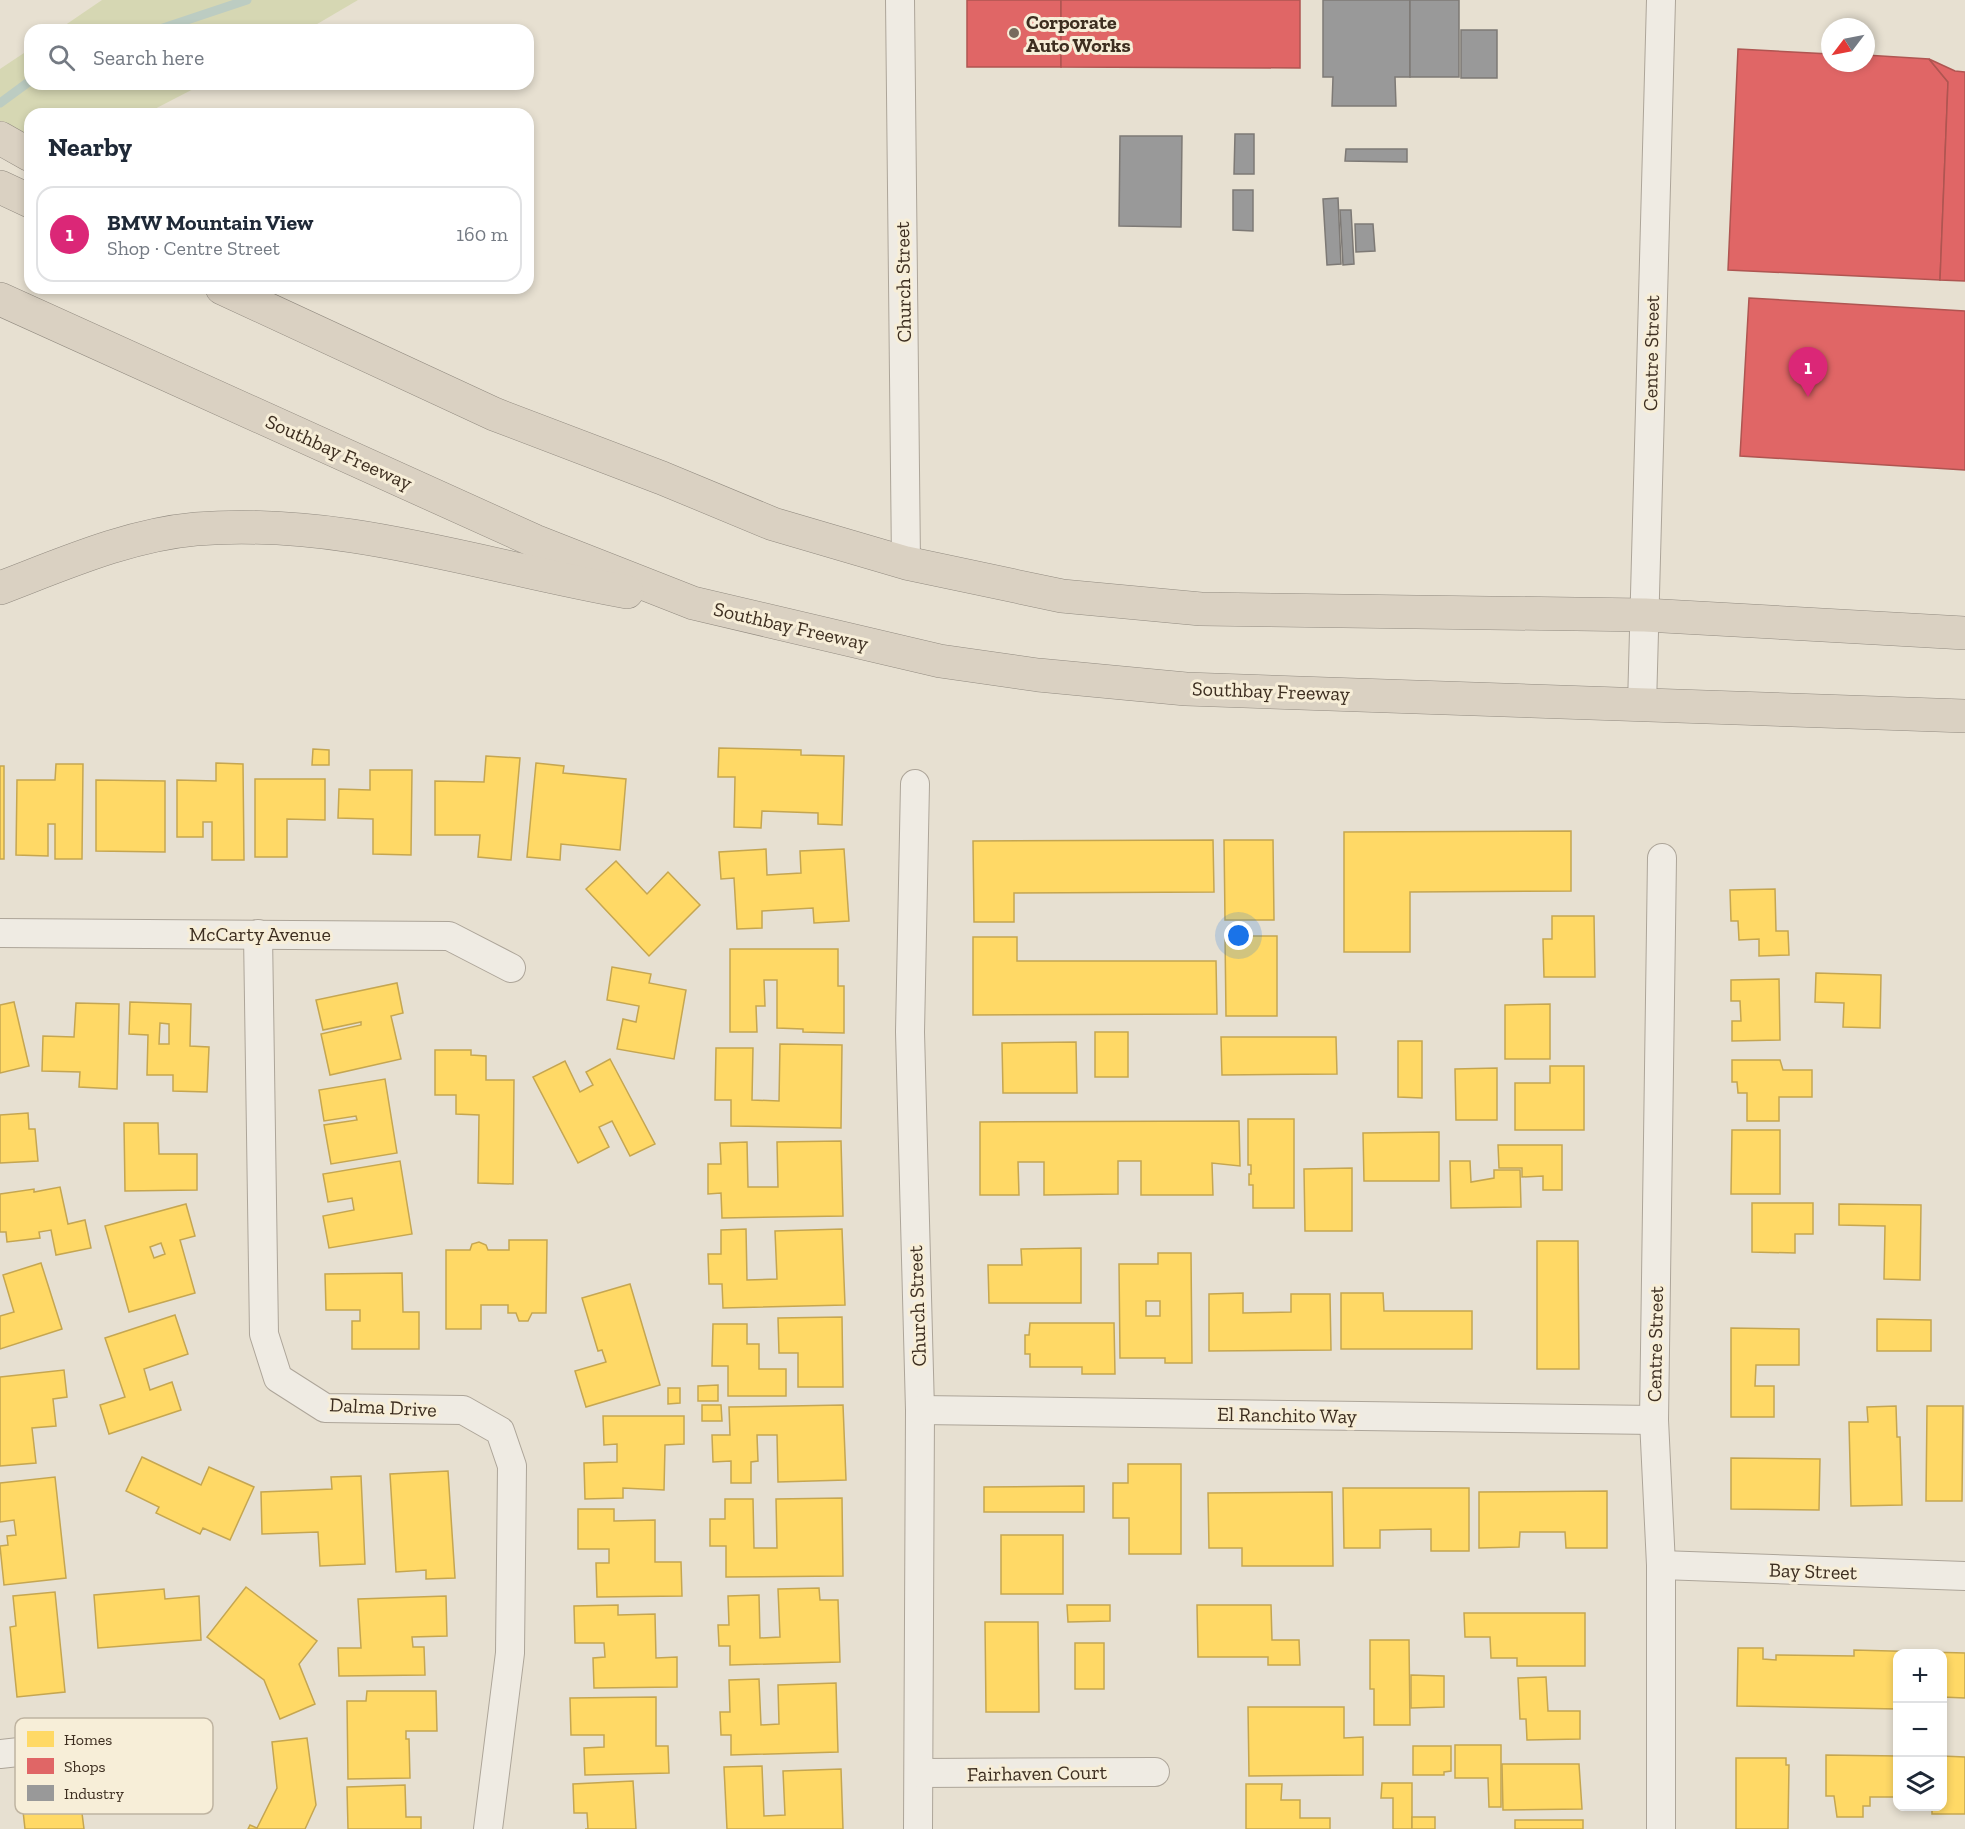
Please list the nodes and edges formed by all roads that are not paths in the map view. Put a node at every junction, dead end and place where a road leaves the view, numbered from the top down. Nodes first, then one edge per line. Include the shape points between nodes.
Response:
1 (900, 0) edge
2 (1661, 0) edge
3 (0, 138) edge
4 (24, 152) edge
5 (235, 294) edge
6 (0, 299) edge
7 (906, 563) junction
8 (0, 588) edge
9 (693, 603) junction
10 (1645, 615) junction
11 (1965, 633) edge
12 (1642, 706) junction
13 (1965, 716) edge
14 (915, 784) dead end
15 (1662, 858) dead end
16 (0, 933) edge
17 (258, 933) junction
18 (511, 968) dead end
19 (920, 1410) junction
20 (1654, 1420) junction
21 (1661, 1565) junction
22 (1965, 1576) edge
23 (15, 1752) edge
24 (0, 1754) edge
25 (1155, 1772) dead end
26 (919, 1773) junction
27 (488, 1829) edge
28 (918, 1829) edge
29 (1661, 1829) edge

1 - 7 street, Church Street
2 - 10 street, Centre Street
3 - 4 highway
5 - 7 highway via 494,414 773,524
6 - 9 highway, Southbay Freeway via 536,541
7 - 10 highway via 1062,596 1201,609
8 - 9 highway via 105,549 154,537 195,529 297,528 391,540 552,579
9 - 12 highway, Southbay Freeway via 914,655 1038,675 1186,689
10 - 11 highway
10 - 12 street, Centre Street
12 - 13 highway, Southbay Freeway
14 - 19 street, Church Street via 910,1032
15 - 20 street, Centre Street
16 - 17 street, McCarty Avenue
17 - 18 street, McCarty Avenue via 449,936
17 - 27 street, Dalma Drive via 264,1334 278,1378 326,1408 463,1410 500,1431 512,1466 510,1653
19 - 20 street, El Ranchito Way
19 - 26 street, Church Street
20 - 21 street, Centre Street
21 - 22 street, Bay Street
21 - 29 street, Centre Street
23 - 24 street
25 - 26 street, Fairhaven Court
26 - 28 street, Church Street

